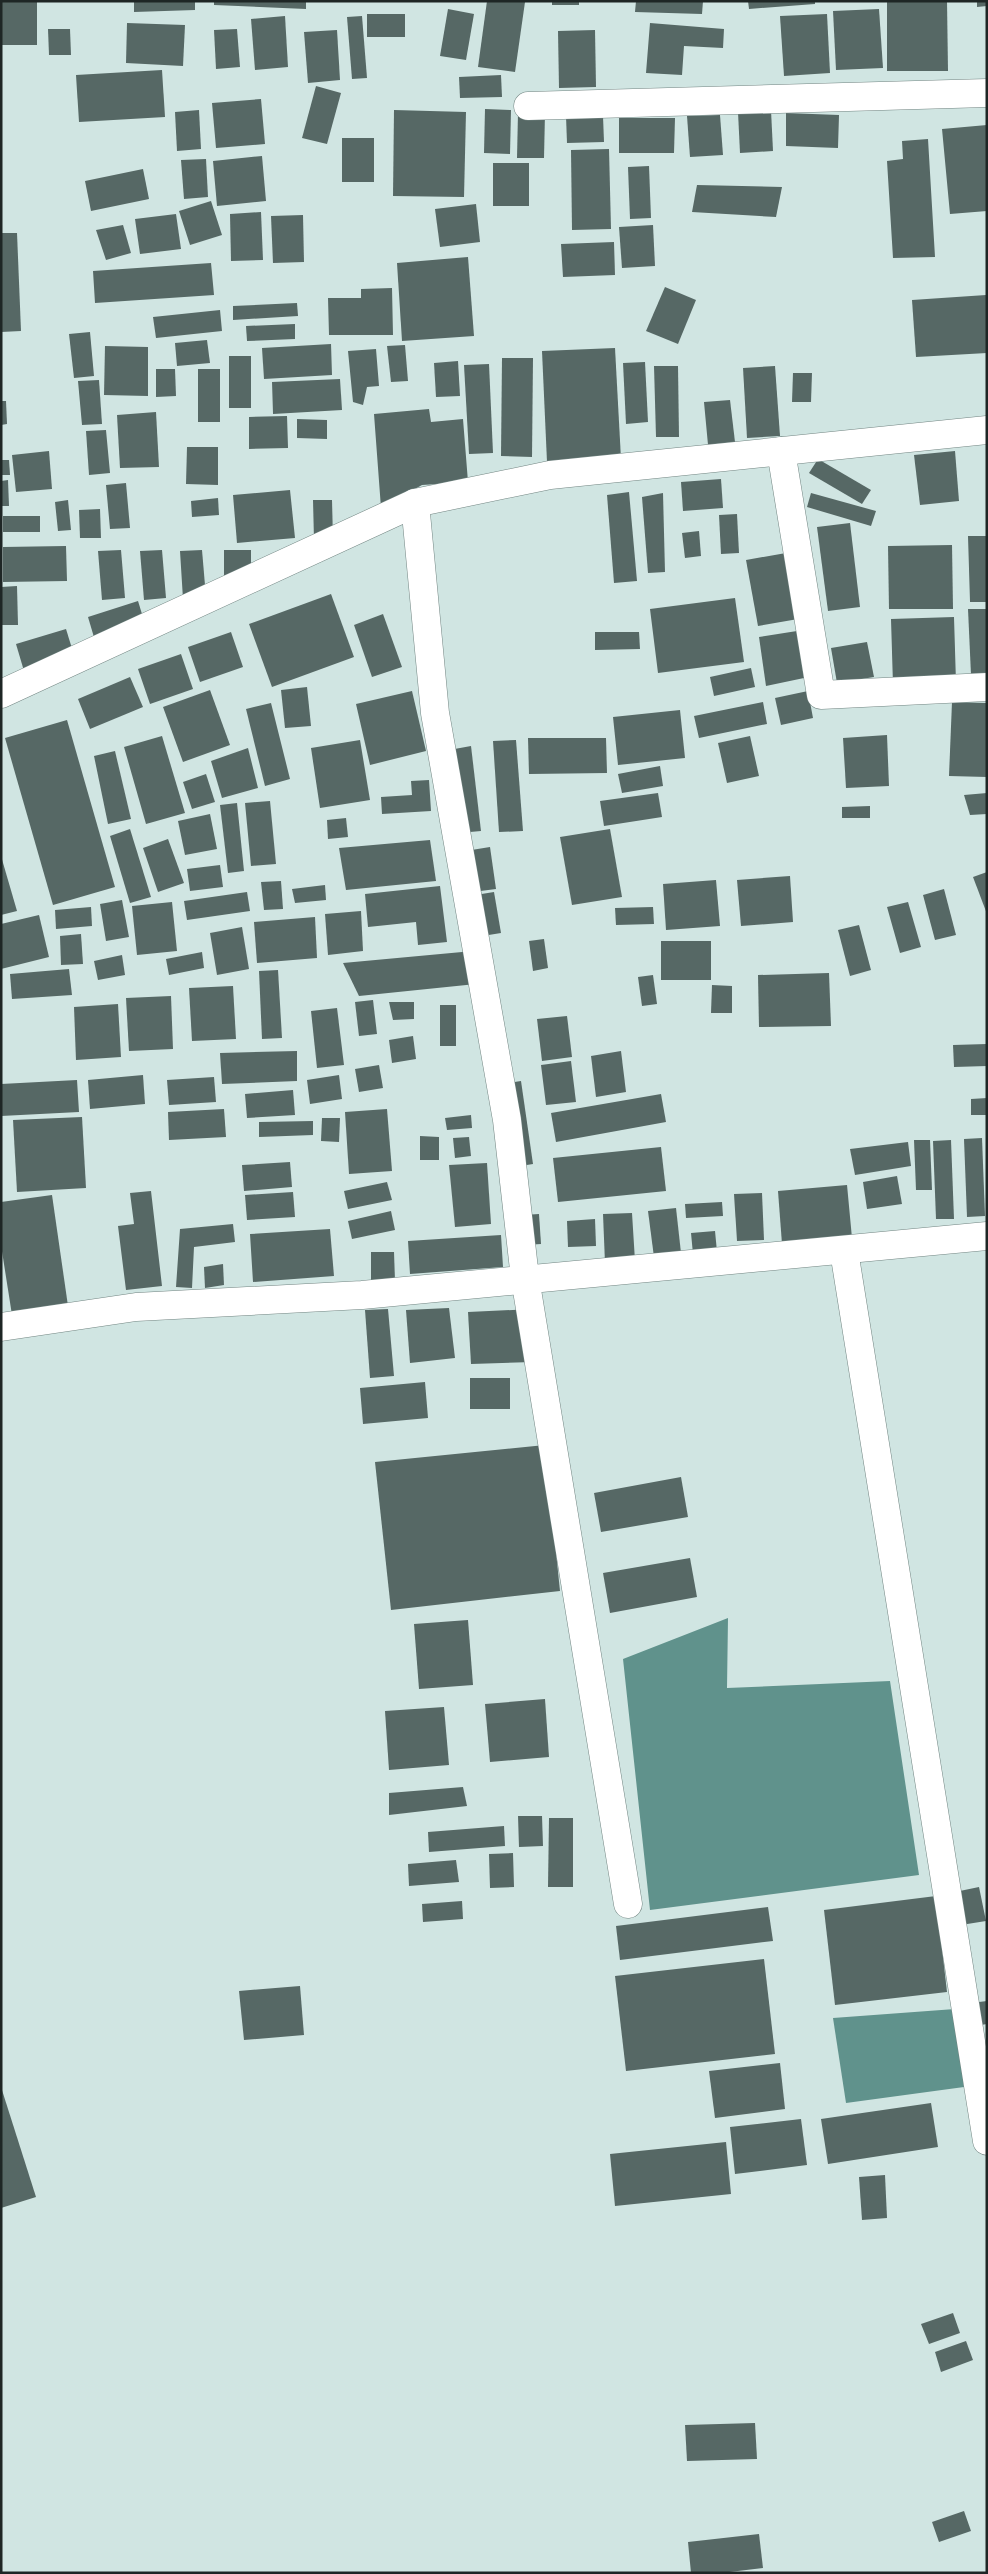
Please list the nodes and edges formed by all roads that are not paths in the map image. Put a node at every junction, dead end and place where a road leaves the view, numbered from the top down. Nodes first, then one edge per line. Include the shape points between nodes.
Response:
1 (987, 93) edge
2 (528, 106) dead end
3 (987, 430) edge
4 (781, 451) junction
5 (415, 503) junction
6 (987, 687) edge
7 (1, 694) edge
8 (987, 1236) edge
9 (844, 1251) junction
10 (525, 1278) junction
11 (1, 1326) edge
12 (628, 1904) dead end
13 (987, 2142) edge

1 - 2 street
3 - 4 street
4 - 5 street via 550,475
4 - 6 street via 821,695
5 - 7 street
5 - 10 street via 435,713 507,1120
8 - 9 street
9 - 10 street
9 - 13 street
10 - 11 street via 362,1295 136,1307
10 - 12 street

